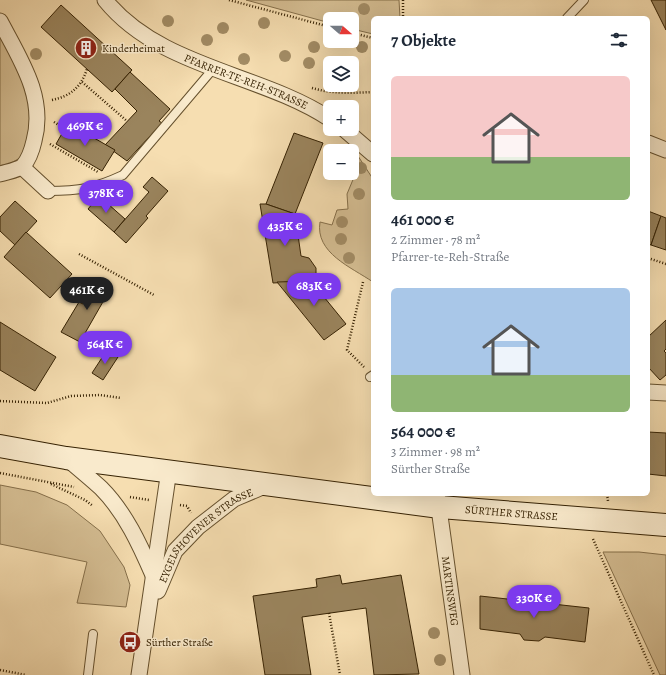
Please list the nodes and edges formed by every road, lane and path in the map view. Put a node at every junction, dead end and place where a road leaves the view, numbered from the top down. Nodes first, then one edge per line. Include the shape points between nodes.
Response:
1 (105, 0) edge
2 (229, 0) edge
3 (403, 0) edge
4 (584, 0) edge
5 (403, 16) edge
6 (568, 16) edge
7 (0, 21) edge
8 (323, 25) edge
9 (359, 35) edge
10 (371, 38) edge
11 (87, 69) dead end
12 (213, 69) junction
13 (82, 82) junction
14 (309, 88) dead end
15 (371, 92) edge
16 (36, 100) junction
17 (323, 115) edge
18 (127, 121) dead end
19 (36, 136) junction
20 (352, 136) edge
21 (650, 144) edge
22 (666, 150) edge
23 (371, 152) edge
24 (22, 167) junction
25 (0, 174) edge
26 (112, 180) junction
27 (48, 191) joint
28 (79, 254) dead end
29 (650, 259) edge
30 (666, 264) edge
31 (363, 282) dead end
32 (154, 295) dead end
33 (371, 375) edge
34 (650, 392) edge
35 (666, 393) edge
36 (120, 398) dead end
37 (0, 401) edge
38 (0, 446) edge
39 (66, 458) junction
40 (169, 470) junction
41 (0, 473) edge
42 (47, 482) dead end
43 (267, 485) junction
44 (371, 495) edge
45 (385, 496) edge
46 (438, 501) edge
47 (588, 519) junction
48 (666, 525) edge
49 (154, 576) junction
50 (329, 613) dead end
51 (148, 620) junction
52 (94, 634) dead end
53 (0, 670) edge
54 (26, 675) edge
55 (88, 675) edge
56 (139, 675) edge
57 (340, 675) edge
58 (462, 675) edge
59 (654, 675) edge

1 - 12 street, PFARRER-TE-REH-STRASSE via 136,29 170,50
2 - 8 path
3 - 5 path
4 - 6 lane
7 - 16 street via 31,82
9 - 10 path
11 - 13 path
12 - 17 street, PFARRER-TE-REH-STRASSE via 276,91
12 - 26 lane via 124,175
13 - 16 path via 60,98
13 - 18 path
14 - 15 path via 350,93
16 - 19 street
19 - 24 street via 31,154
19 - 26 path
20 - 23 street
21 - 22 street
24 - 25 street
24 - 27 street
26 - 27 lane via 78,191
28 - 32 path
29 - 30 path
31 - 33 path via 347,350
34 - 35 street
36 - 37 path via 100,395 71,396 47,403
38 - 39 street, SÜRTHER STRASSE
39 - 40 street, SÜRTHER STRASSE
39 - 49 street, EYGELSHOVENER STRASSE via 102,489 120,511 142,547
40 - 43 street, SÜRTHER STRASSE
40 - 49 street, EYGELSHOVENER STRASSE
41 - 42 path
43 - 44 street, SÜRTHER STRASSE
43 - 51 street, EYGELSHOVENER STRASSE via 234,499 198,527 175,551 161,580
45 - 46 street, SÜRTHER STRASSE
46 - 47 street, SÜRTHER STRASSE
46 - 58 street, MARTINSWEG
47 - 48 street, SÜRTHER STRASSE
47 - 59 path via 596,547
49 - 51 street, EYGELSHOVENER STRASSE
50 - 57 path
51 - 56 street, EYGELSHOVENER STRASSE
52 - 55 lane
53 - 54 path

